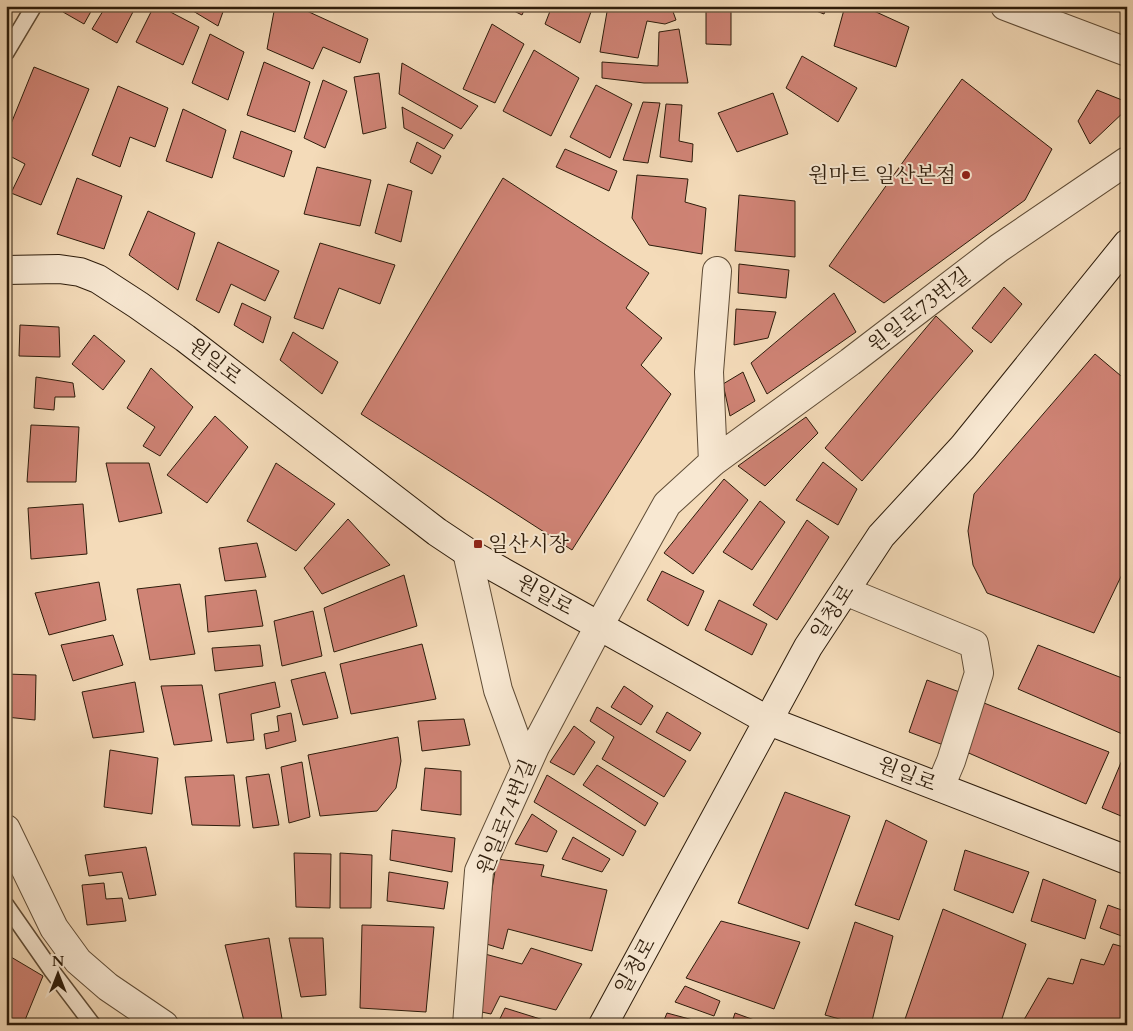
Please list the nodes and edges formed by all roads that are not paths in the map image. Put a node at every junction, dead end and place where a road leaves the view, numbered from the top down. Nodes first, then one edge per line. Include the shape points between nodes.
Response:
1 (34, 6) edge
2 (1005, 6) edge
3 (1127, 52) edge
4 (6, 53) edge
5 (1127, 161) edge
6 (1127, 244) edge
7 (6, 270) edge
8 (717, 271) dead end
9 (713, 462) junction
10 (468, 552) junction
11 (845, 591) junction
12 (599, 626) junction
13 (769, 720) junction
14 (526, 766) junction
15 (940, 787) junction
16 (6, 829) edge
17 (1127, 860) edge
18 (6, 905) edge
19 (93, 1025) edge
20 (164, 1025) edge
21 (467, 1025) edge
22 (603, 1025) edge

1 - 4 lane
2 - 3 street
5 - 9 street, 원일로73번길 via 999,248
6 - 11 street, 일청로 via 964,447 881,536
7 - 10 street, 원일로 via 59,269 98,279 185,338 436,532
8 - 9 street via 709,372
9 - 12 street, 원일로73번길 via 667,504
10 - 12 street, 원일로
10 - 14 street via 498,690
11 - 13 street, 일청로 via 808,647
11 - 15 street via 974,644 979,673
12 - 13 street, 원일로
12 - 14 street, 원일로74번길
13 - 15 street, 원일로
13 - 22 street, 일청로
14 - 21 street, 원일로74번길 via 479,871
15 - 17 street, 원일로
16 - 20 street via 54,928 78,961 108,987
18 - 19 lane

